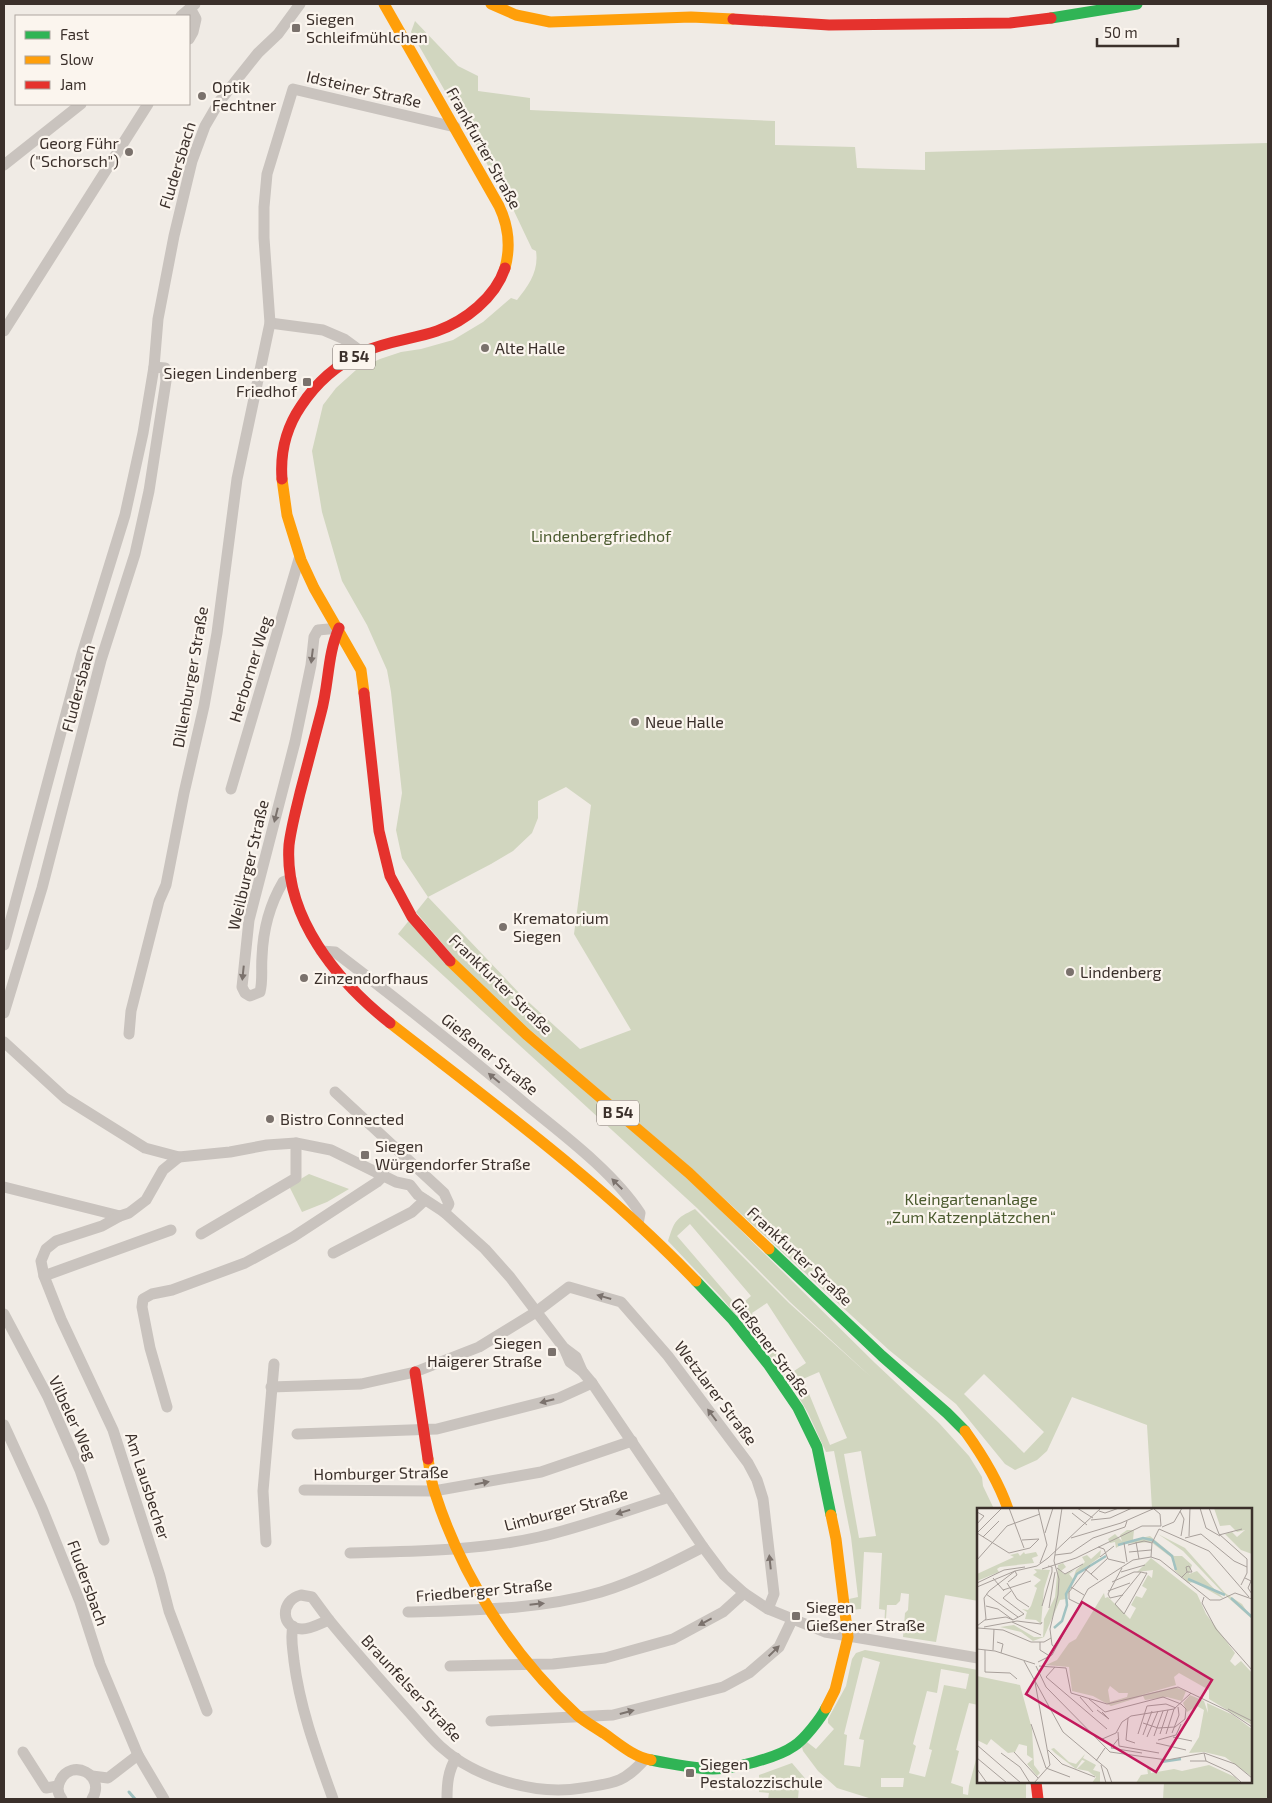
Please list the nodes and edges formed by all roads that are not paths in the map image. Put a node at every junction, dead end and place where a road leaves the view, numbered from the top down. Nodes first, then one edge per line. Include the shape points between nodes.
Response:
1 (300, 4) edge
2 (384, 4) edge
3 (392, 4) edge
4 (491, 4) edge
5 (1136, 4) edge
6 (192, 6) edge
7 (182, 15) edge
8 (400, 33) junction
9 (190, 37) edge
10 (80, 105) edge
11 (147, 105) edge
12 (454, 127) junction
13 (4, 165) edge
14 (270, 324) junction
15 (4, 332) edge
16 (363, 352) junction
17 (163, 364) junction
18 (299, 559) junction
19 (340, 628) junction
20 (231, 789) dead end
21 (291, 878) junction
22 (4, 945) edge
23 (321, 950) junction
24 (4, 1013) edge
25 (129, 1034) dead end
26 (4, 1042) edge
27 (335, 1092) dead end
28 (296, 1143) junction
29 (179, 1157) junction
30 (384, 1175) junction
31 (4, 1187) edge
32 (421, 1198) junction
33 (444, 1212) junction
34 (120, 1216) junction
35 (638, 1224) junction
36 (171, 1230) dead end
37 (201, 1234) dead end
38 (332, 1253) dead end
39 (44, 1276) junction
40 (536, 1312) junction
41 (4, 1314) edge
42 (274, 1364) dead end
43 (415, 1372) junction
44 (592, 1383) junction
45 (271, 1387) junction
46 (167, 1407) dead end
47 (4, 1425) edge
48 (422, 1430) junction
49 (297, 1434) dead end
50 (632, 1440) junction
51 (304, 1490) dead end
52 (434, 1491) junction
53 (669, 1497) junction
54 (1008, 1508) edge
55 (104, 1540) dead end
56 (266, 1542) dead end
57 (703, 1548) junction
58 (457, 1550) junction
59 (350, 1553) dead end
60 (744, 1593) junction
61 (489, 1609) junction
62 (768, 1609) junction
63 (408, 1612) dead end
64 (329, 1620) junction
65 (792, 1620) junction
66 (293, 1626) junction
67 (848, 1637) junction
68 (977, 1658) edge
69 (528, 1664) junction
70 (450, 1666) dead end
71 (207, 1711) dead end
72 (578, 1716) junction
73 (491, 1721) dead end
74 (23, 1752) dead end
75 (138, 1755) junction
76 (456, 1758) junction
77 (645, 1759) junction
78 (92, 1776) junction
79 (1036, 1783) edge
80 (58, 1786) junction
81 (568, 1795) edge
82 (62, 1799) edge
83 (92, 1799) edge
84 (164, 1799) edge
85 (333, 1799) edge
86 (447, 1799) edge
87 (1038, 1799) edge

1 - 17 street, Fludersbach via 278,34 237,77 205,126 192,161 158,319
2 - 8 main road, Frankfurter Straße / B 54
3 - 8 main road
4 - 5 main road via 516,15 550,22 642,14 829,25 1010,23
6 - 7 street
6 - 9 street via 196,18
8 - 12 main road, Frankfurter Straße / B 54
10 - 13 street
11 - 15 street
12 - 14 street, Idsteiner Straße via 293,89 267,174 264,238
12 - 16 main road, Frankfurter Straße / B 54 via 498,201 506,221 509,241 505,268 496,287 480,306 464,318 436,331
14 - 16 street via 323,330
14 - 25 street, Dillenburger Straße via 237,479 204,706 166,885 131,1011
16 - 18 main road, Frankfurter Straße / B 54 via 338,366 309,394 298,410 283,448 281,469 286,509
17 - 22 street, Fludersbach via 143,432 126,515 82,654
17 - 24 street, Fludersbach via 166,381 157,447 135,554 101,660 42,888
18 - 19 main road, Frankfurter Straße / B 54
18 - 20 street, Herborner Weg
19 - 21 main road, Gießener Straße via 333,640 327,694 291,829
19 -> 21 street, Weilburger Straße via 318,630 314,637 295,742 249,920 242,987 250,996 260,992 262,985 265,929 273,904 283,882
19 - 54 main road, Frankfurter Straße / B 54 via 361,670 381,840 390,876 412,916 453,964 526,1034 689,1173 882,1356 947,1413 978,1449 1000,1486
21 - 23 main road, Gießener Straße via 300,913
23 - 35 main road, Gießener Straße via 345,982 370,1007 554,1150
35 -> 23 street, Gießener Straße via 640,1213 631,1199 581,1150 351,964 335,952
26 - 29 street via 65,1098 145,1148
27 - 33 street via 444,1193 449,1204
28 - 29 street
28 - 30 street via 331,1150
28 - 37 street via 296,1178
29 - 34 street via 163,1170 146,1200
30 - 32 street via 406,1193
30 - 46 street via 298,1234 245,1263 143,1299 150,1348
31 - 34 street
32 - 33 street
32 - 38 street via 412,1212
33 - 40 street via 485,1249
34 - 39 street, Am Lausbecher via 46,1249 41,1261
35 - 67 main road, Gießener Straße via 732,1320 798,1408 817,1447 830,1502
36 - 39 street
39 - 71 street, Am Lausbecher via 113,1430 169,1611
40 - 43 street via 479,1347
40 - 44 street via 564,1348 570,1362
62 -> 40 street, Wetzlarer Straße via 774,1594 763,1499 757,1480 748,1463 668,1356 620,1302 569,1287
41 - 55 street, Vilbeler Weg via 48,1397 80,1470
42 - 45 street
43 - 45 street via 361,1384
43 - 48 main road, Gießener Straße
44 -> 48 street via 559,1398
44 - 50 street
45 - 56 street via 263,1491
47 - 75 street, Fludersbach via 42,1508
48 - 49 street
48 - 52 main road, Gießener Straße
52 -> 50 street, Homburger Straße via 541,1472
50 - 53 street
51 - 52 street, Homburger Straße
52 - 58 main road, Gießener Straße
53 - 57 street
53 -> 58 street, Limburger Straße via 539,1537
57 - 60 street via 724,1575
61 -> 57 street, Friedberger Straße via 602,1592
58 - 59 street, Limburger Straße
58 - 61 main road, Gießener Straße
60 - 62 street
60 -> 69 street via 723,1612 673,1639 605,1658
61 - 63 street, Friedberger Straße
61 - 69 main road, Gießener Straße
62 - 65 street
64 - 66 street via 305,1629
64 - 66 street, Braunfelser Straße via 312,1597 301,1595 290,1600 285,1609
64 - 76 street, Braunfelser Straße via 440,1746
65 - 67 street
72 -> 65 street via 613,1716 723,1687 749,1672 779,1647
66 - 85 street, Braunfelser Straße via 291,1635 296,1679 307,1727
67 - 68 street
67 - 77 main road, Gießener Straße via 836,1690 821,1718 795,1746 747,1764 714,1769
69 - 70 street
69 - 72 main road, Gießener Straße
72 - 73 street
72 - 77 main road, Gießener Straße
74 - 80 street via 46,1788
75 - 78 street via 108,1778
75 - 84 street, Fludersbach
76 - 81 street, Braunfelser Straße via 494,1778
76 - 86 street via 450,1767
77 - 81 street, Braunfelser Straße via 618,1782
78 - 80 street via 83,1770 72,1770 62,1776
78 - 83 street via 96,1785
79 - 87 main road
80 - 82 street

